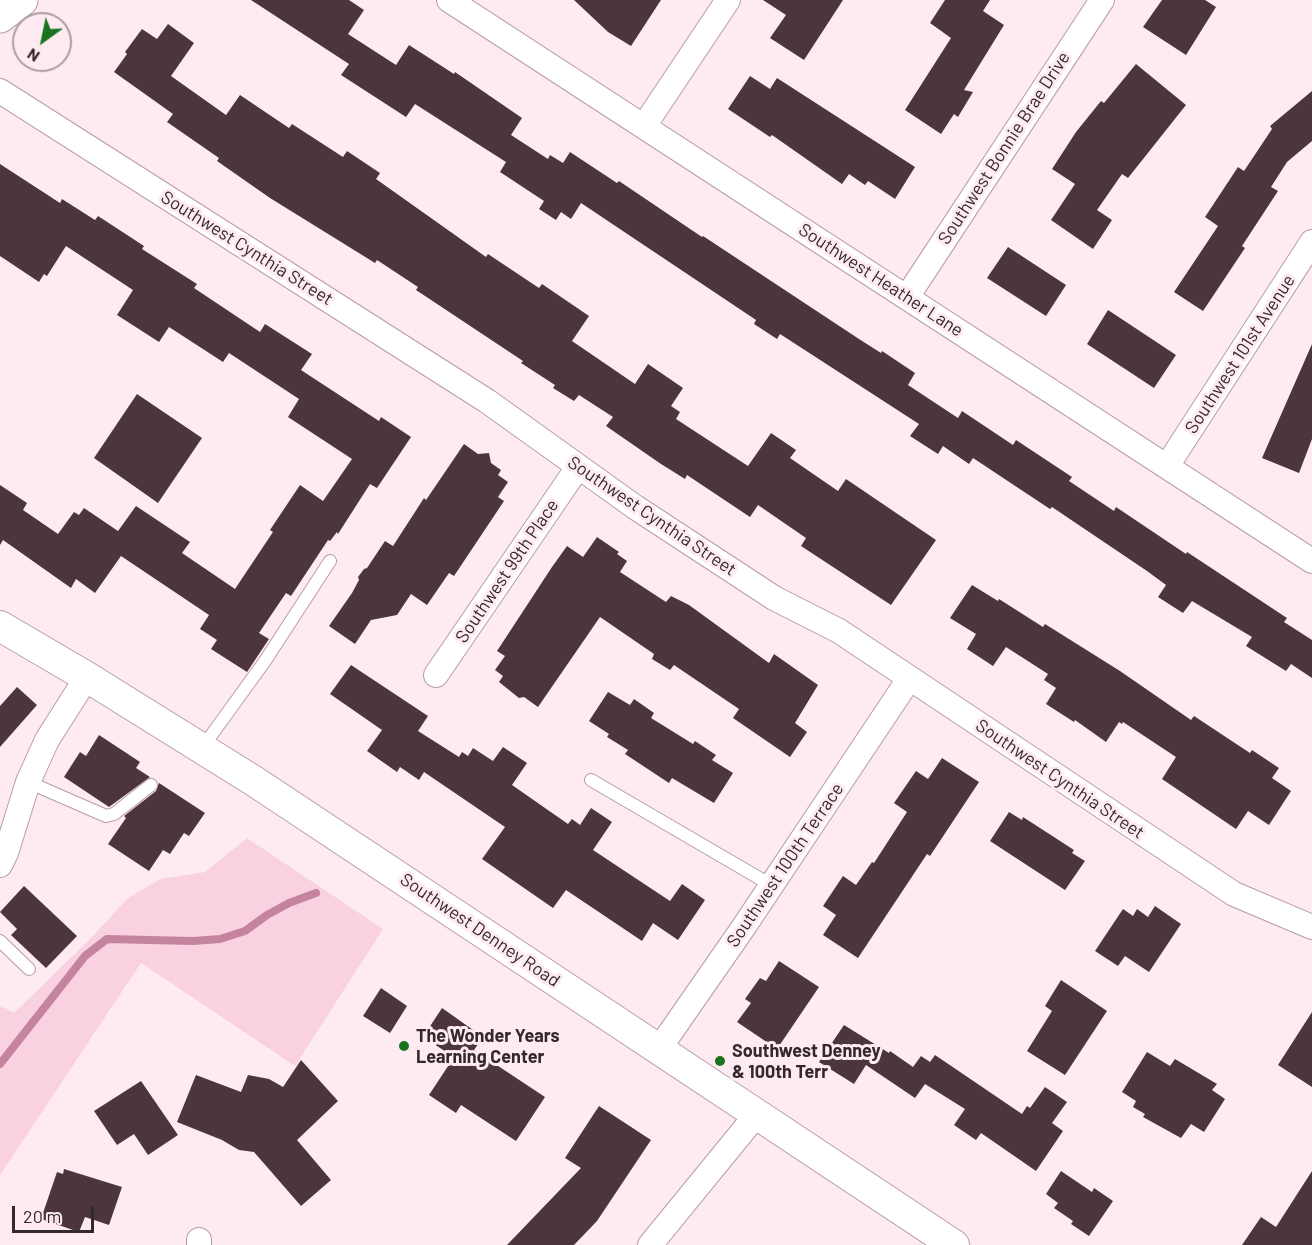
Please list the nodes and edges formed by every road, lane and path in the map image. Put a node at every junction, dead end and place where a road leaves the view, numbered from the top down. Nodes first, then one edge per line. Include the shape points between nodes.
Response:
1 (21, 0) edge
2 (449, 0) edge
3 (728, 0) edge
4 (1102, 0) edge
5 (0, 16) edge
6 (0, 91) edge
7 (644, 126) junction
8 (1312, 242) edge
9 (907, 297) junction
10 (1167, 466) junction
11 (578, 467) junction
12 (330, 561) dead end
13 (1312, 561) edge
14 (0, 627) edge
15 (436, 675) dead end
16 (87, 677) junction
17 (909, 679) junction
18 (202, 748) junction
19 (591, 780) dead end
20 (28, 782) junction
21 (151, 785) dead end
22 (0, 865) edge
23 (771, 885) junction
24 (1312, 927) edge
25 (0, 941) edge
26 (30, 969) dead end
27 (659, 1049) junction
28 (757, 1114) junction
29 (650, 1245) edge
30 (954, 1245) edge

1 - 5 main road
2 - 7 street, Southwest Heather Lane
3 - 7 street
4 - 9 street, Southwest Bonnie Brae Drive
6 - 11 street, Southwest Cynthia Street via 488,401
7 - 9 street, Southwest Heather Lane
8 - 10 street, Southwest 101st Avenue
9 - 10 street, Southwest Heather Lane
10 - 13 street, Southwest Heather Lane
11 - 15 street, Southwest 99th Place
11 - 17 street, Southwest Cynthia Street via 774,598 839,631
12 - 18 lane
14 - 16 street, Southwest Denney Road
16 - 18 street, Southwest Denney Road
16 - 20 street via 47,740
17 - 23 street, Southwest 100th Terrace
17 - 24 street, Southwest Cynthia Street via 1234,894
18 - 27 street, Southwest Denney Road
19 - 23 lane
20 - 21 lane via 106,816
20 - 22 street
23 - 27 street, Southwest 100th Terrace
25 - 26 lane
27 - 28 street, Southwest Denney Road
28 - 29 street
28 - 30 street, Southwest Denney Road

